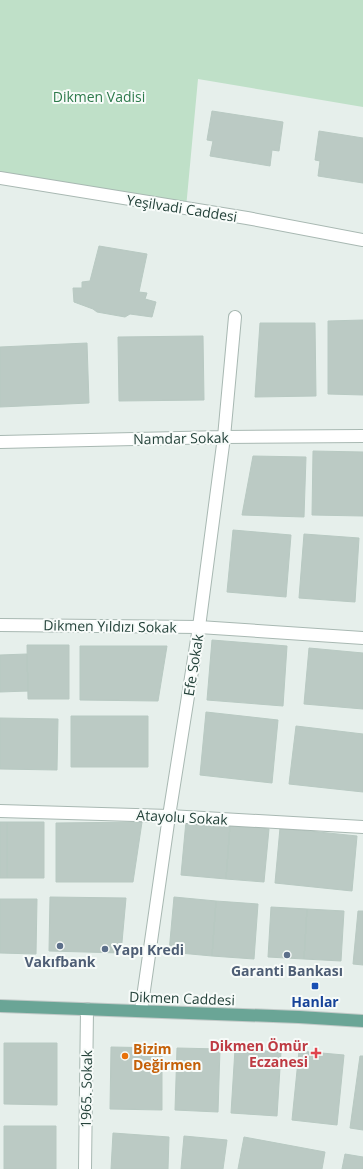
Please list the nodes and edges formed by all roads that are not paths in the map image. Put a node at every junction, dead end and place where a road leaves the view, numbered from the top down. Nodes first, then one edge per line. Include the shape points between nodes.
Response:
1 (0, 178) edge
2 (363, 240) edge
3 (235, 317) dead end
4 (363, 436) edge
5 (224, 437) junction
6 (0, 442) edge
7 (0, 625) edge
8 (199, 627) junction
9 (363, 638) edge
10 (0, 810) edge
11 (169, 816) junction
12 (363, 828) edge
13 (0, 1006) edge
14 (87, 1009) junction
15 (141, 1011) junction
16 (363, 1021) edge
17 (85, 1169) edge

1 - 2 street, Yeşilvadi Caddesi via 247,218
3 - 5 street, Efe Sokak
4 - 5 street, Namdar Sokak
5 - 6 street, Namdar Sokak
5 - 8 street, Efe Sokak
7 - 8 street, Dikmen Yıldızı Sokak
8 - 9 street, Dikmen Yıldızı Sokak
8 - 11 street, Efe Sokak
10 - 11 street, Atayolu Sokak
11 - 12 street, Atayolu Sokak
11 - 15 street, Efe Sokak
13 - 14 main road, Dikmen Caddesi
14 - 15 main road, Dikmen Caddesi
14 - 17 street, 1965. Sokak
15 - 16 main road, Dikmen Caddesi

